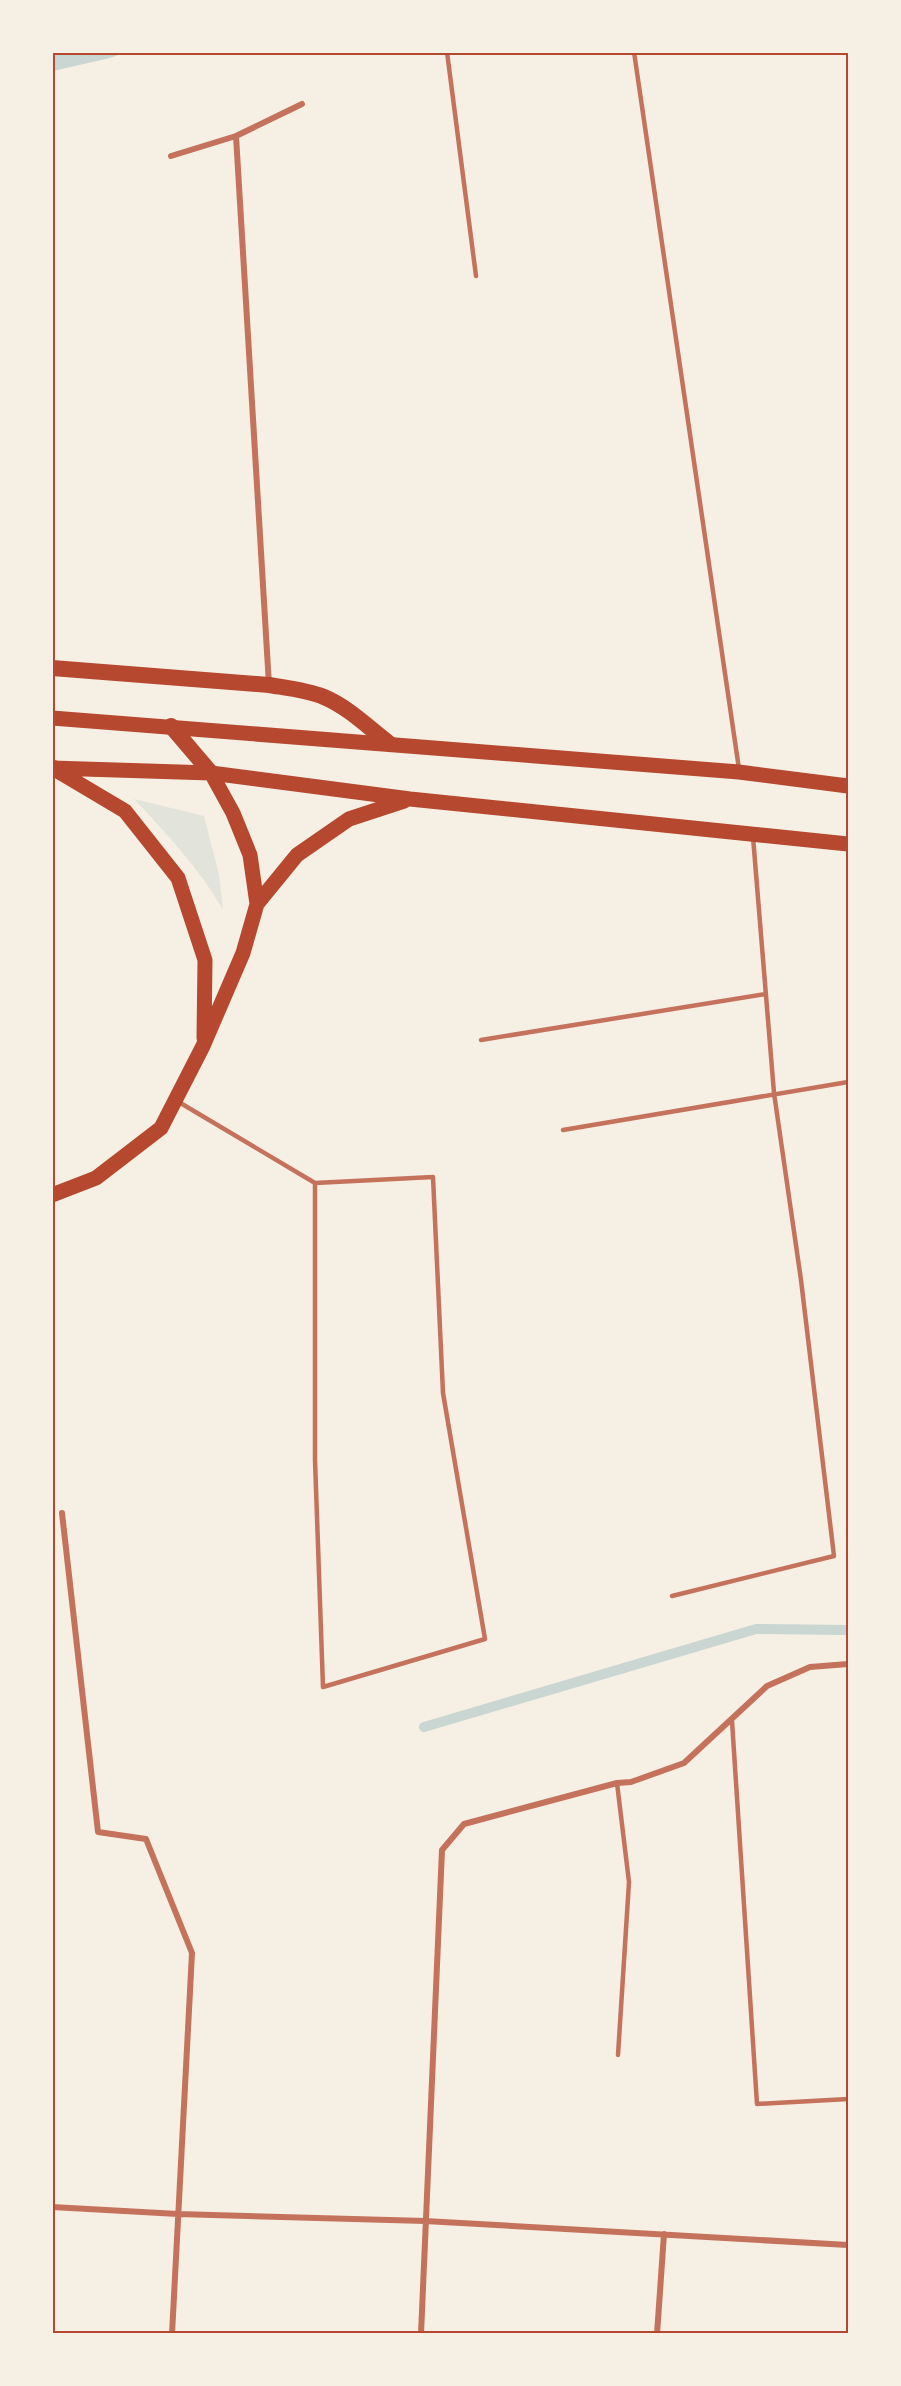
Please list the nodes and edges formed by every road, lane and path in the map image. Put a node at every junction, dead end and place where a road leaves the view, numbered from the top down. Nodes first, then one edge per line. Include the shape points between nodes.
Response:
1 (447, 52) edge
2 (634, 52) edge
3 (302, 104) dead end
4 (236, 136) junction
5 (171, 156) dead end
6 (476, 276) dead end
7 (52, 668) edge
8 (269, 686) junction
9 (52, 718) edge
10 (171, 726) junction
11 (390, 744) junction
12 (53, 768) edge
13 (739, 772) junction
14 (211, 773) junction
15 (849, 786) edge
16 (410, 800) junction
17 (752, 833) junction
18 (849, 844) edge
19 (257, 904) junction
20 (766, 994) junction
21 (481, 1040) dead end
22 (203, 1046) junction
23 (849, 1082) edge
24 (774, 1093) junction
25 (176, 1100) junction
26 (563, 1130) dead end
27 (315, 1183) junction
28 (52, 1195) edge
29 (62, 1513) dead end
30 (672, 1596) dead end
31 (849, 1664) edge
32 (732, 1721) junction
33 (617, 1783) junction
34 (618, 2055) dead end
35 (849, 2099) edge
36 (52, 2207) edge
37 (178, 2214) junction
38 (425, 2221) junction
39 (664, 2234) junction
40 (849, 2245) edge
41 (172, 2334) edge
42 (421, 2334) edge
43 (657, 2334) edge

1 - 6 lane
2 - 13 lane
3 - 4 street
4 - 5 street
4 - 8 street
7 - 8 highway
8 - 11 highway via 325,697
9 - 10 main road
10 - 11 main road
10 - 14 highway
11 - 13 main road
12 - 14 main road
12 - 22 main road via 125,811 178,878 205,960
13 - 15 main road
14 - 16 main road
14 - 19 main road via 250,855
16 - 17 main road
16 - 19 main road via 349,819 297,855
17 - 18 main road
17 - 20 lane
19 - 22 main road via 243,953
20 - 21 lane
20 - 24 lane
22 - 25 main road
23 - 24 lane
24 - 26 lane
24 - 30 lane via 834,1556
25 - 27 lane
25 - 28 main road via 161,1128 96,1178
27 - 27 lane via 433,1178 443,1393 485,1639 323,1687 315,1460
29 - 37 street via 98,1832 146,1839 192,1953
31 - 32 street via 810,1667 767,1686
32 - 33 street via 684,1763 631,1782
32 - 35 lane via 757,2104
33 - 34 lane via 629,1882
33 - 38 street via 464,1824 442,1850
36 - 37 street
37 - 38 street
37 - 41 street
38 - 39 street
38 - 42 street
39 - 40 street
39 - 43 street

